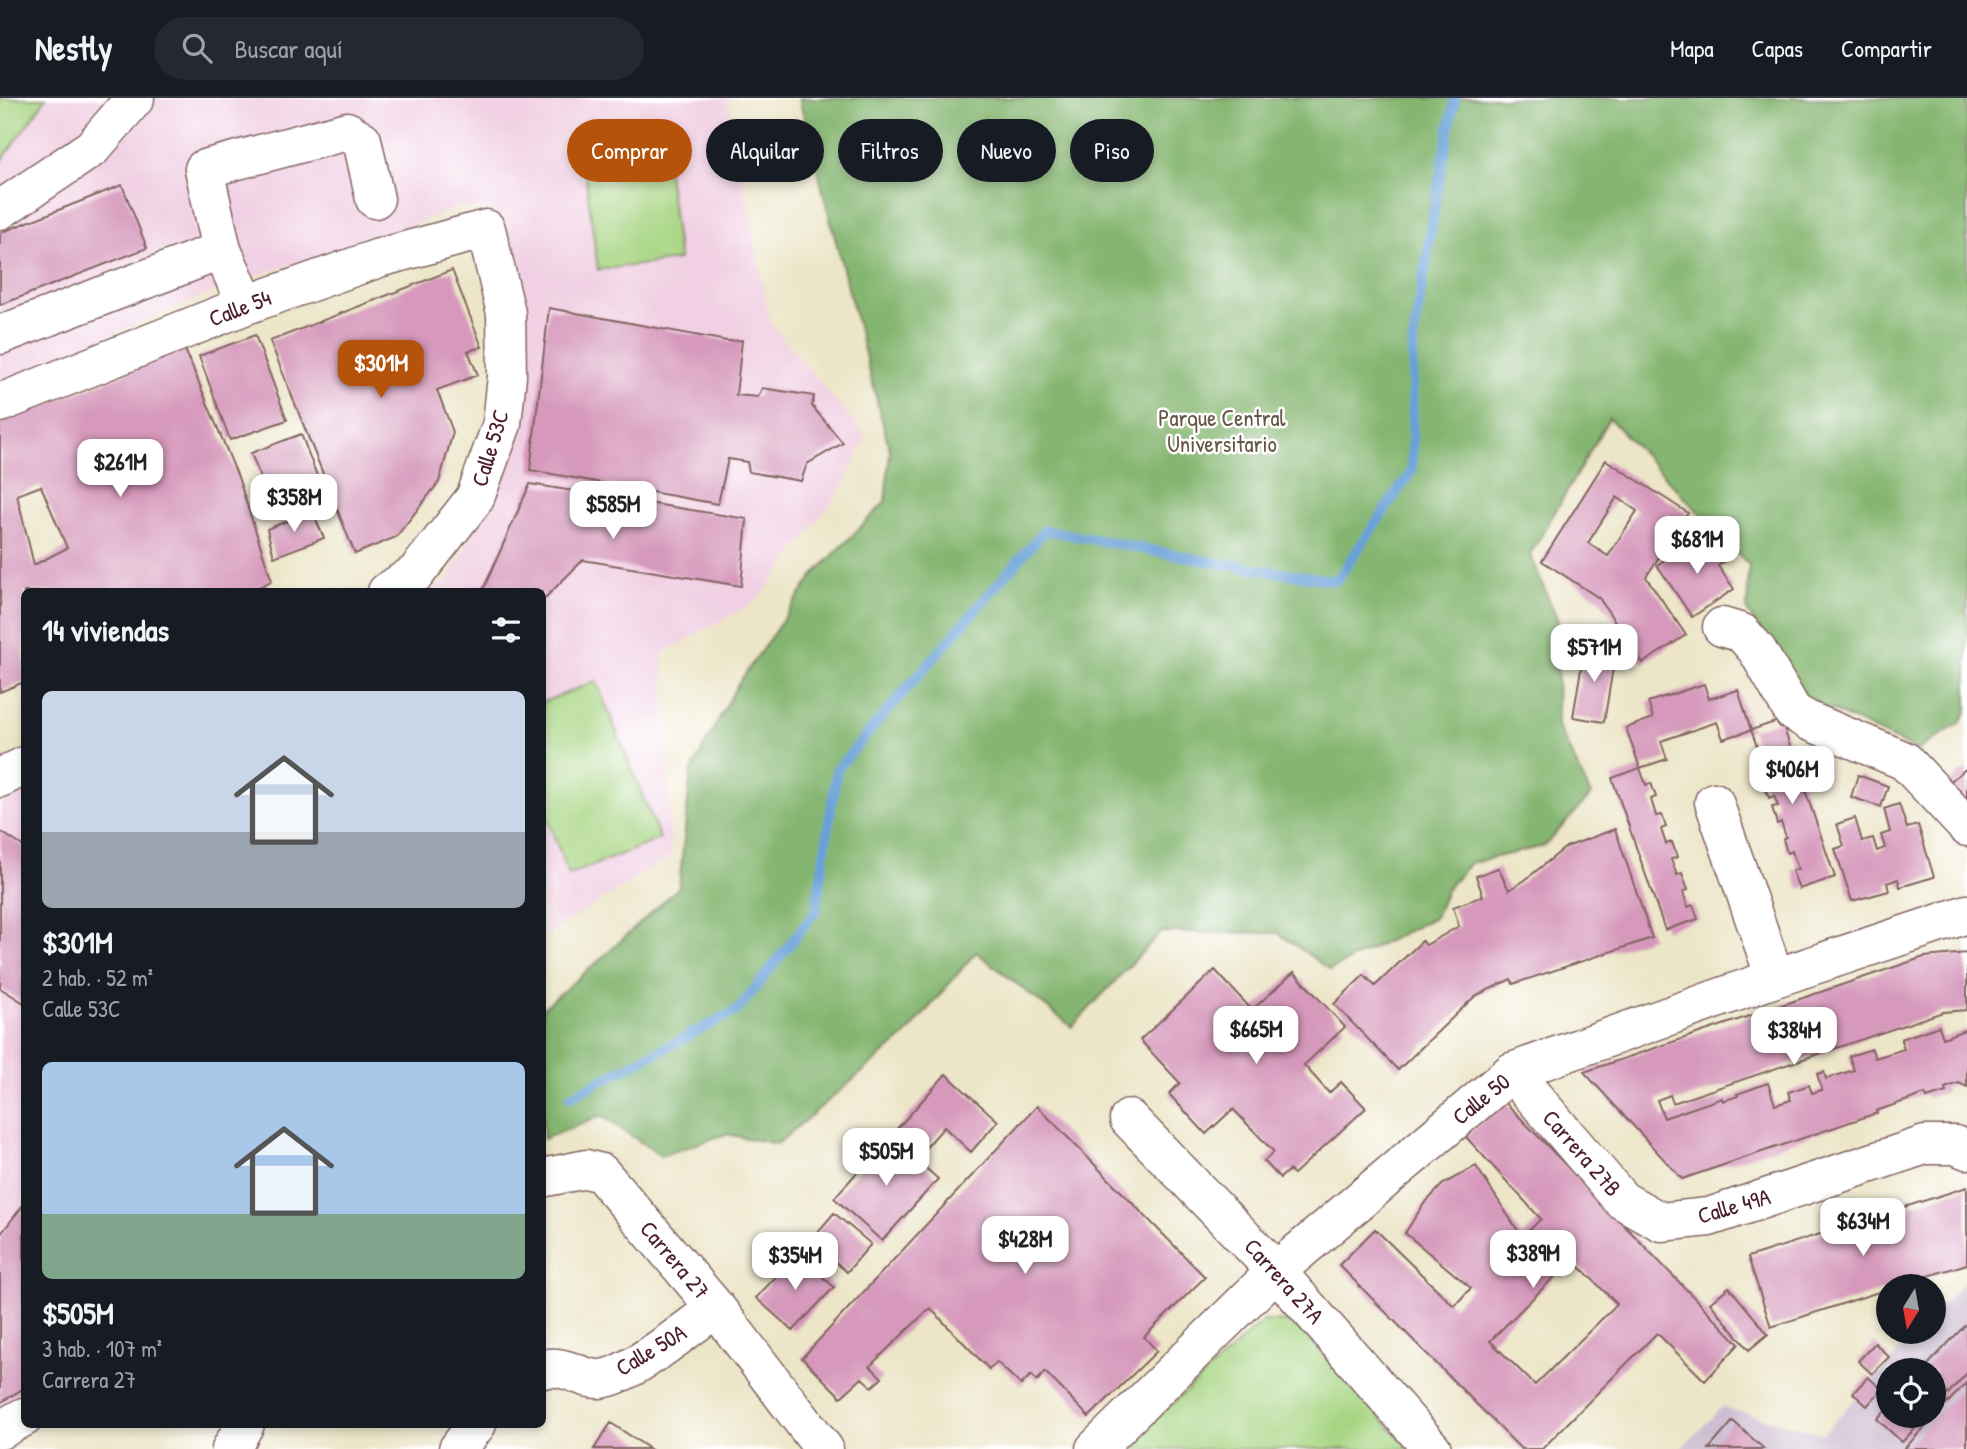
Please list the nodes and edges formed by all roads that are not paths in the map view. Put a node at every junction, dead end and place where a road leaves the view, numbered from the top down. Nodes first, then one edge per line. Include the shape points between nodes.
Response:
1 (135, 98) edge
2 (375, 199) dead end
3 (0, 210) edge
4 (486, 229) joint
5 (222, 250) junction
6 (247, 305) junction
7 (0, 335) edge
8 (0, 404) edge
9 (393, 588) edge
10 (1722, 627) dead end
11 (21, 768) edge
12 (0, 778) edge
13 (1714, 802) dead end
14 (1967, 828) edge
15 (1967, 914) edge
16 (1775, 978) junction
17 (1512, 1072) junction
18 (1129, 1119) dead end
19 (1967, 1150) edge
20 (546, 1177) edge
21 (1661, 1222) joint
22 (1276, 1271) junction
23 (716, 1308) junction
24 (546, 1368) edge
25 (21, 1419) edge
26 (243, 1428) edge
27 (474, 1428) edge
28 (0, 1430) edge
29 (231, 1449) edge
30 (457, 1449) edge
31 (824, 1449) edge
32 (1095, 1449) edge
33 (1432, 1449) edge

1 - 3 street via 92,148
2 - 5 street via 362,141 347,131 204,169
4 - 6 street, Calle 54 via 379,258
4 - 9 street, Calle 53C via 506,313 502,424 475,498 416,573
5 - 6 street
5 - 7 street
6 - 8 street, Calle 54
10 - 14 street via 1742,633 1757,650 1793,712 1905,761
11 - 12 street
13 - 16 street
15 - 16 street, Calle 50
16 - 17 street, Calle 50
17 - 21 street, Carrera 27B via 1622,1200
17 - 22 street, Calle 50
18 - 22 street, Carrera 27A
19 - 21 street, Calle 49A via 1955,1145 1925,1145 1709,1217
20 - 23 street, Carrera 27 via 586,1169 601,1173
22 - 32 street, Calle 50
22 - 33 street, Carrera 27A
23 - 24 street, Calle 50A via 632,1367 600,1379 555,1366
23 - 31 street, Carrera 27
25 - 28 street
26 - 29 street
27 - 30 street

